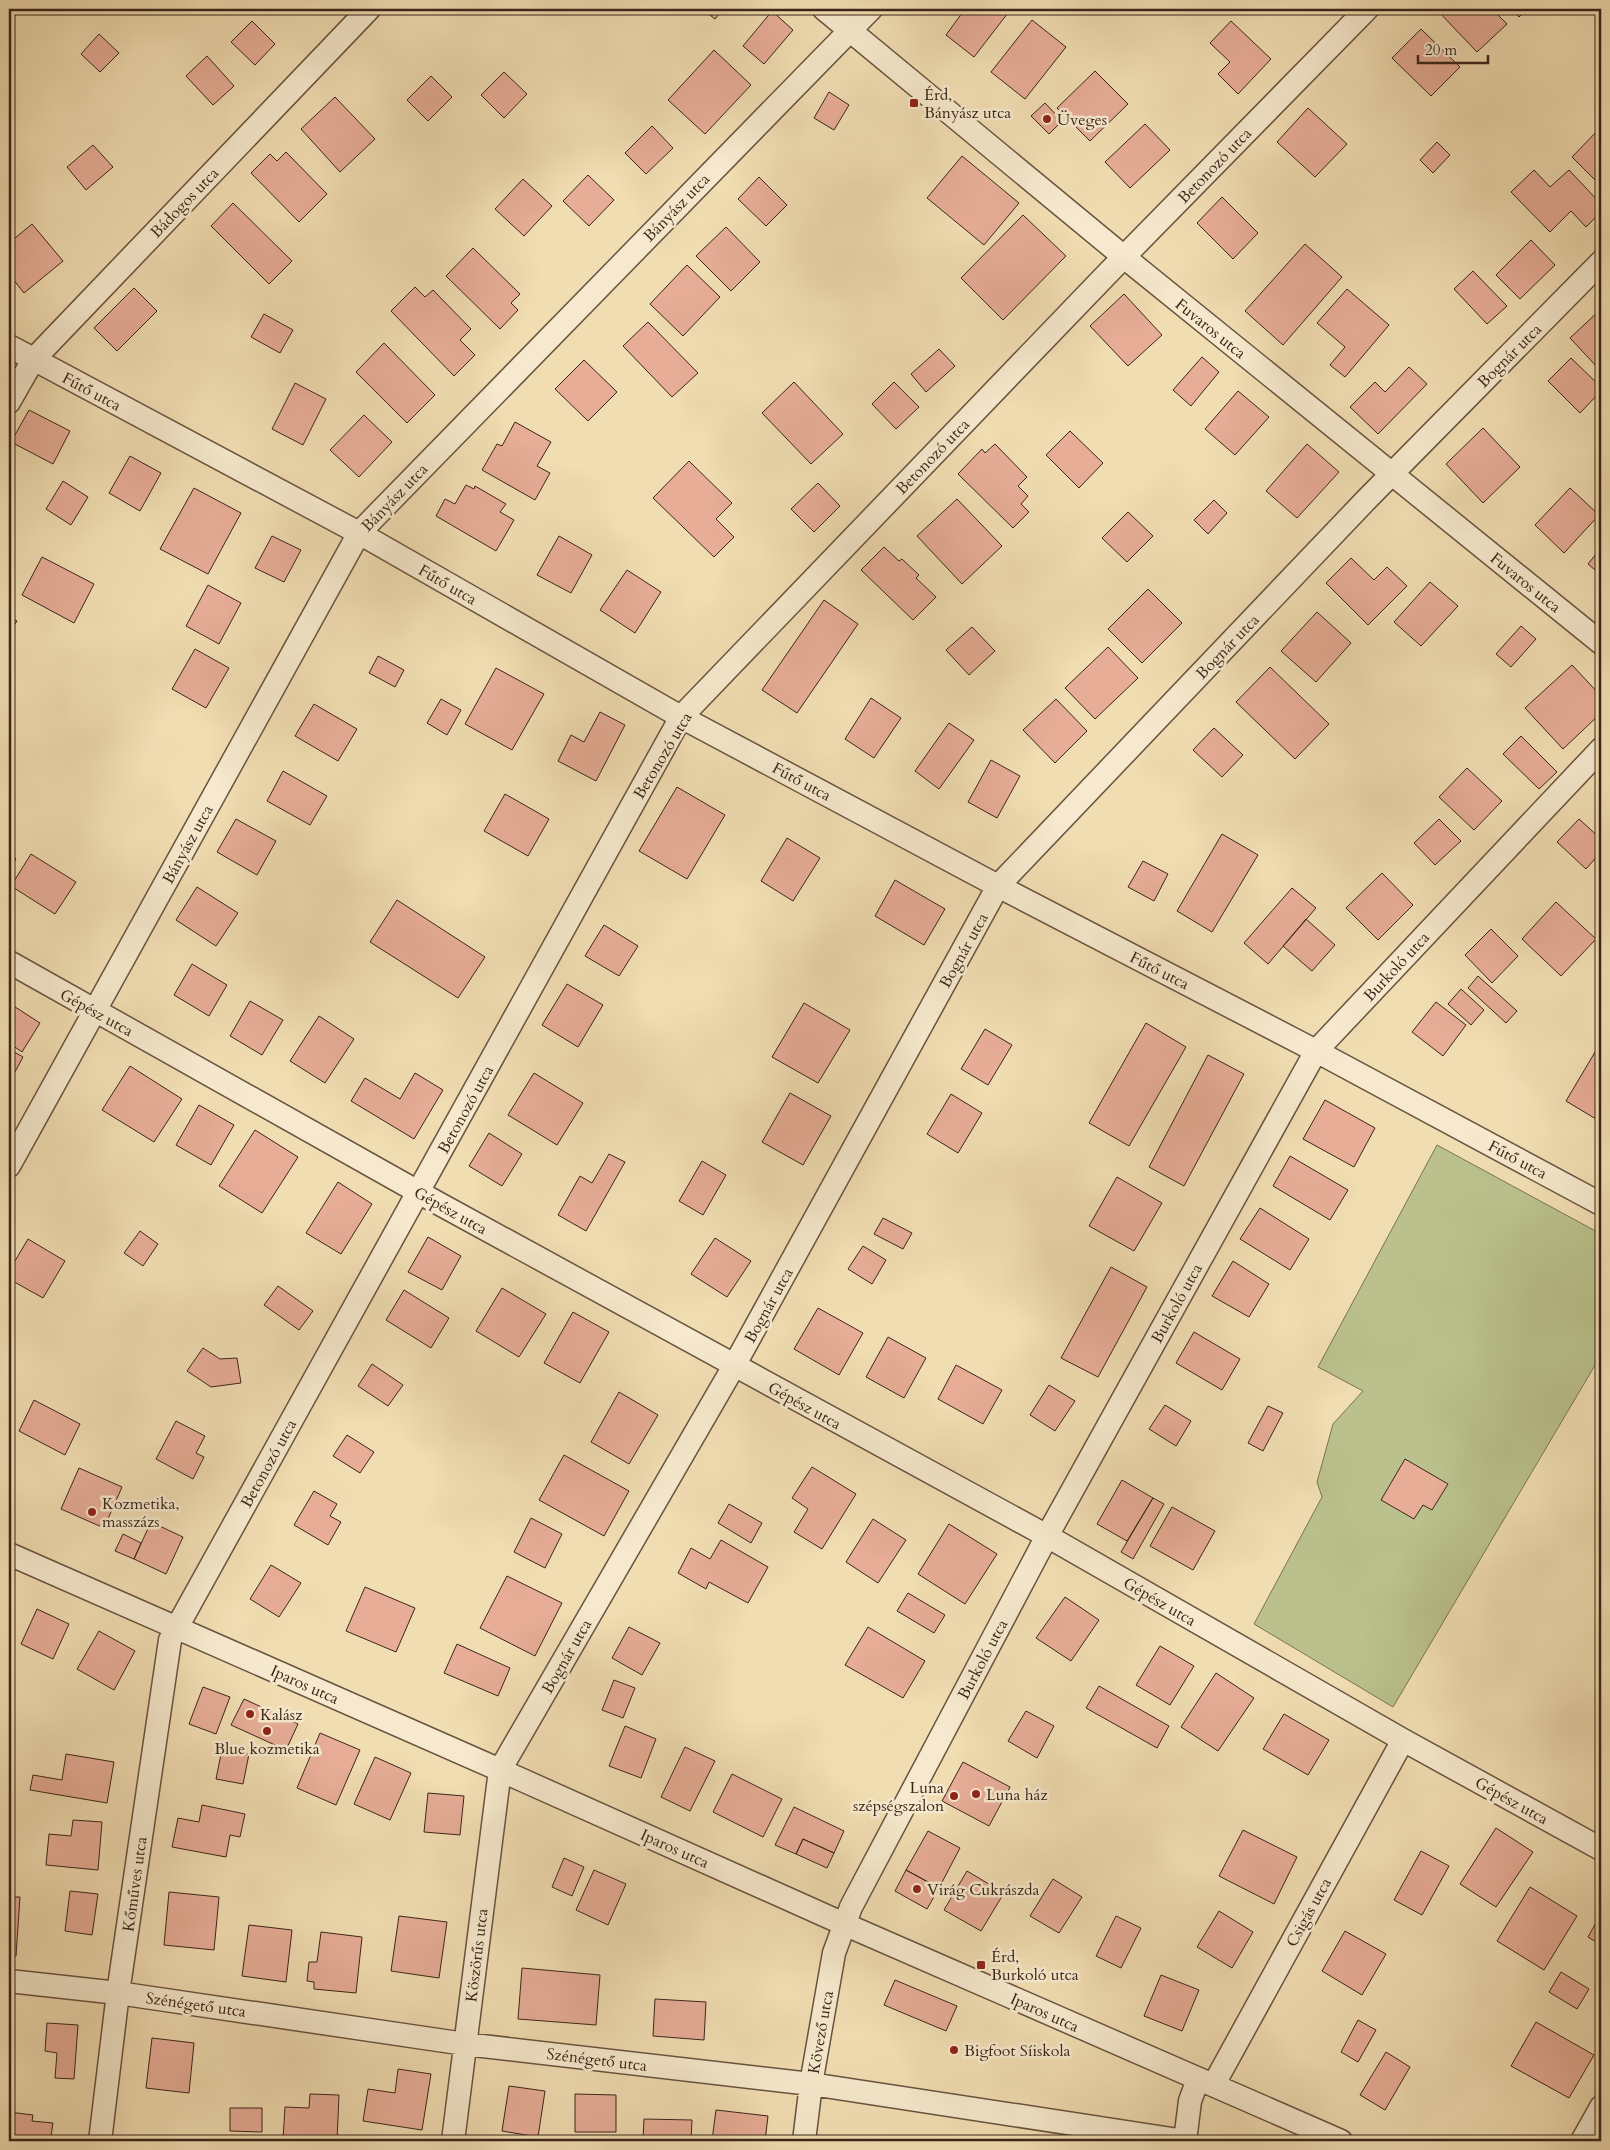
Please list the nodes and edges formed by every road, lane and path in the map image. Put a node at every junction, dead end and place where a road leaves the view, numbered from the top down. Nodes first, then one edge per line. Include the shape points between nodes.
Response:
1 (369, 9) edge
2 (824, 9) edge
3 (871, 9) edge
4 (1367, 9) edge
5 (849, 29) junction
6 (1124, 257) junction
7 (1601, 262) edge
8 (9, 346) edge
9 (33, 360) junction
10 (9, 402) edge
11 (1392, 474) junction
12 (359, 532) junction
13 (1601, 643) edge
14 (681, 717) junction
15 (1601, 750) edge
16 (998, 886) junction
17 (9, 962) edge
18 (94, 1011) junction
19 (1316, 1051) junction
20 (9, 1166) edge
21 (419, 1192) junction
22 (1601, 1204) edge
23 (734, 1366) junction
24 (1047, 1536) junction
25 (9, 1554) edge
26 (177, 1628) junction
27 (1403, 1740) junction
28 (500, 1770) junction
29 (1601, 1849) edge
30 (844, 1924) junction
31 (9, 1981) edge
32 (118, 1993) junction
33 (465, 2044) junction
34 (1206, 2081) junction
35 (811, 2084) junction
36 (1601, 2107) edge
37 (100, 2141) edge
38 (453, 2141) edge
39 (804, 2141) edge
40 (1185, 2141) edge
41 (1342, 2141) edge
42 (1582, 2141) edge

1 - 9 street, Bádogos utca
2 - 5 street, Fuvaros utca
3 - 5 street, Bányász utca
4 - 6 street, Betonozó utca
5 - 6 street, Fuvaros utca
5 - 12 street, Bányász utca
6 - 11 street, Fuvaros utca
6 - 14 street, Betonozó utca
7 - 11 street, Bognár utca
8 - 9 street, Fűtő utca
9 - 10 street, Bádogos utca
9 - 12 street, Fűtő utca
11 - 13 street, Fuvaros utca
11 - 16 street, Bognár utca
12 - 14 street, Fűtő utca
12 - 18 street, Bányász utca
14 - 16 street, Fűtő utca
14 - 21 street, Betonozó utca
15 - 19 street, Burkoló utca
16 - 19 street, Fűtő utca
16 - 23 street, Bognár utca
17 - 18 street, Gépész utca
18 - 20 street, Bányász utca
18 - 21 street, Gépész utca
19 - 22 street, Fűtő utca
19 - 24 street, Burkoló utca
21 - 23 street, Gépész utca
21 - 26 street, Betonozó utca
23 - 24 street, Gépész utca
23 - 28 street, Bognár utca
24 - 27 street, Gépész utca
24 - 30 street, Burkoló utca
25 - 26 street, Iparos utca
26 - 28 street, Iparos utca
26 - 32 street, Kőműves utca via 167,1653
27 - 29 street, Gépész utca
27 - 34 street, Csigás utca
28 - 30 street, Iparos utca
28 - 33 street, Köszörűs utca
30 - 34 street, Iparos utca
30 - 35 street, Kövező utca via 834,1953
31 - 32 street, Szénégető utca
32 - 33 street, Szénégető utca
32 - 37 street, Kőműves utca
33 - 35 street, Szénégető utca
33 - 38 street, Köszörűs utca
34 - 40 street, Csigás utca via 1190,2101
34 - 41 street, Iparos utca
35 - 39 street, Kövező utca
35 - 40 street, Szénégető utca
36 - 42 street

